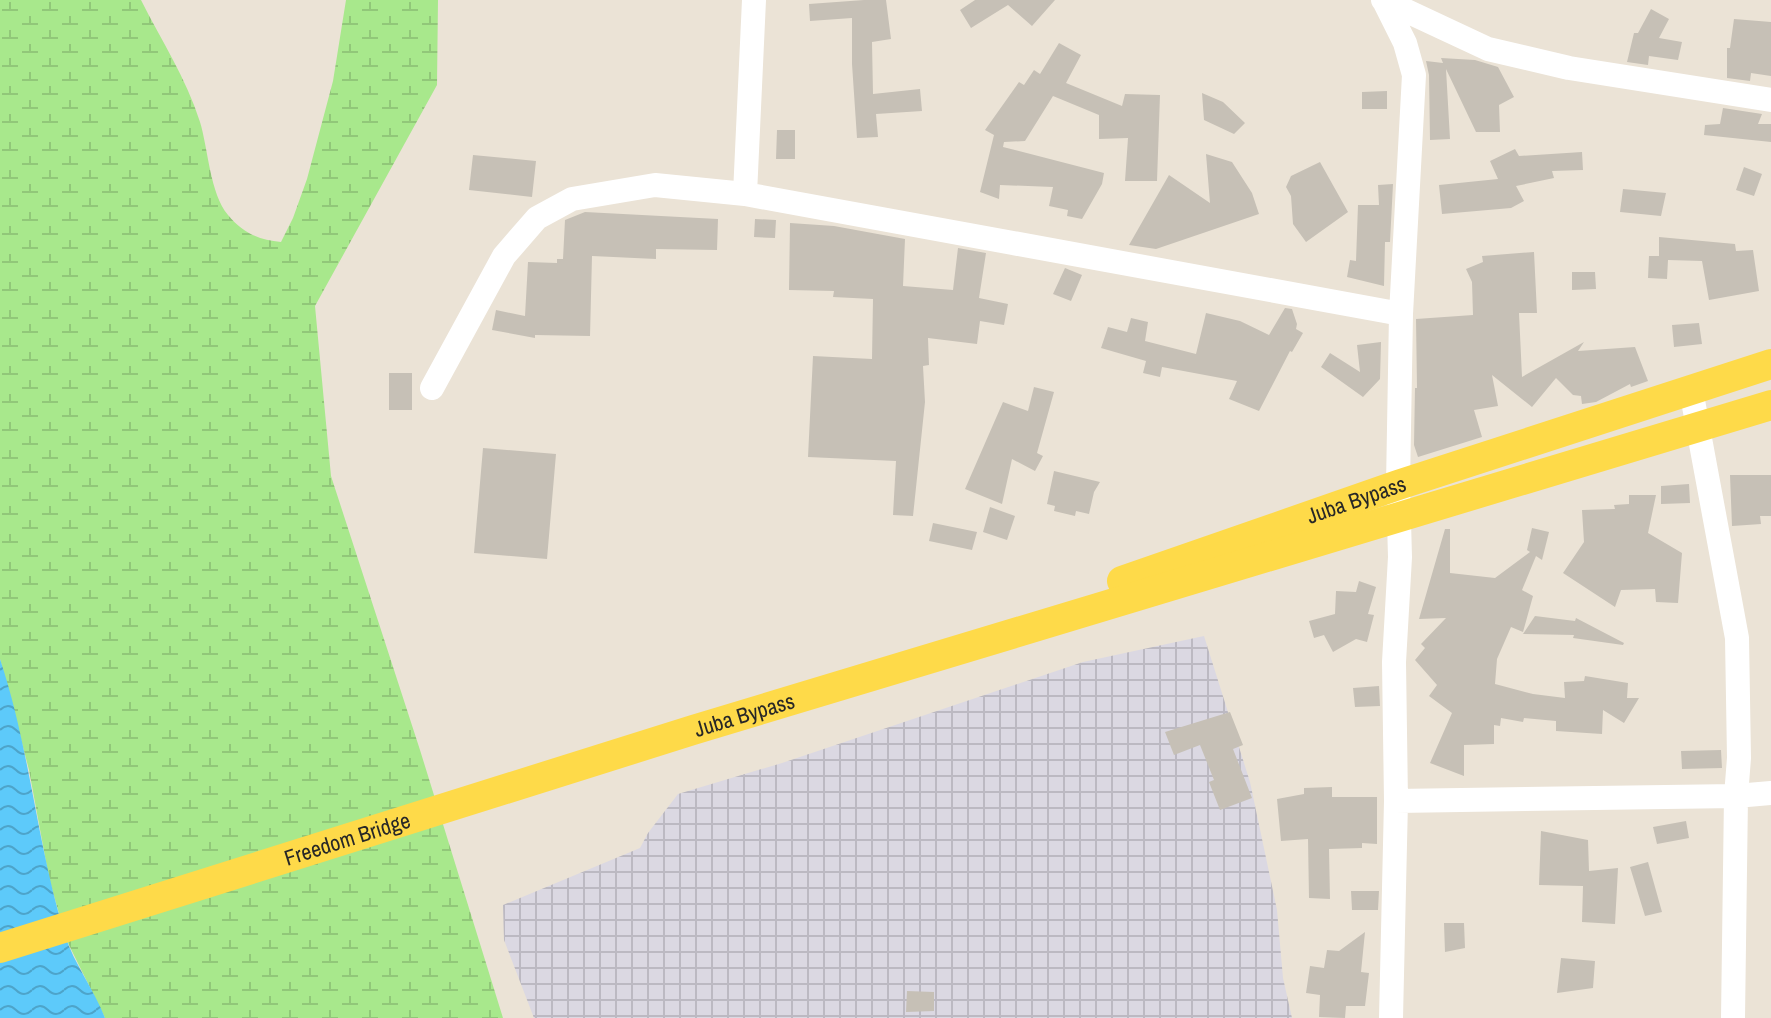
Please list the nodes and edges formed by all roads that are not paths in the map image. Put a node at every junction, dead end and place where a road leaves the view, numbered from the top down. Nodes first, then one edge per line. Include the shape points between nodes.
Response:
1 (754, 0) edge
2 (1384, 0) edge
3 (1771, 100) edge
4 (745, 194) junction
5 (1401, 314) junction
6 (1771, 364) edge
7 (432, 388) dead end
8 (1691, 390) junction
9 (1771, 405) edge
10 (1698, 427) junction
11 (1398, 485) junction
12 (1399, 517) junction
13 (693, 730) junction
14 (1771, 793) edge
15 (1736, 796) junction
16 (1396, 801) junction
17 (0, 948) edge
18 (1391, 1018) edge
19 (1733, 1018) edge

1 - 4 street
2 - 3 street via 1488,49 1569,68
2 - 5 street via 1414,75
4 - 5 street
4 - 7 street via 655,185 572,199 537,218 504,256
5 - 11 street
6 - 8 main road, Juba Bypass
8 - 10 street
8 - 11 main road, Juba Bypass
9 - 10 main road, Juba Bypass
10 - 12 main road, Juba Bypass
10 - 15 street via 1737,638
11 - 12 street
11 - 13 main road, Juba Bypass
12 - 13 main road, Juba Bypass
12 - 16 street
13 - 17 main road, Freedom Bridge
14 - 15 street
15 - 16 street
15 - 19 street
16 - 18 street

